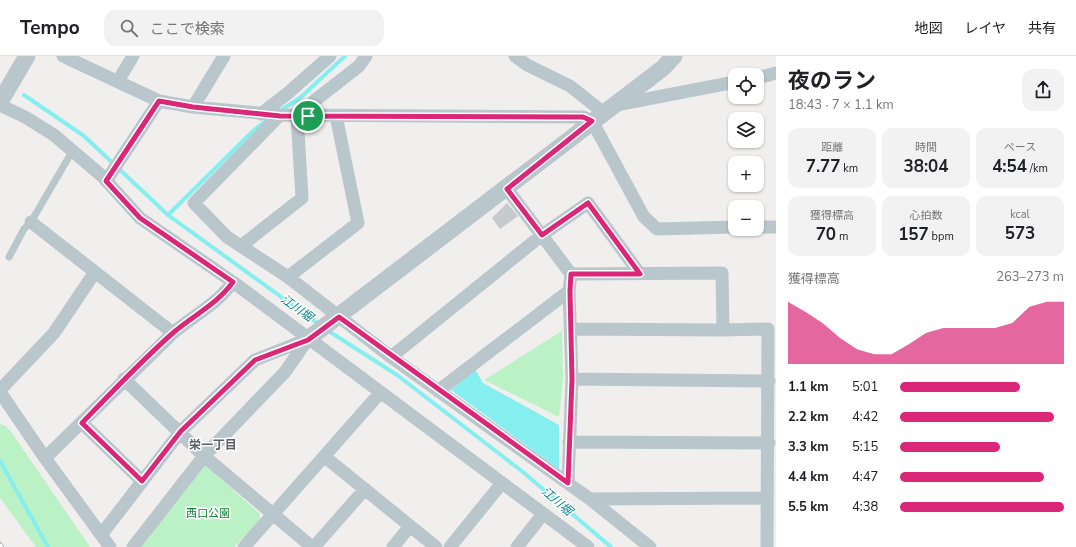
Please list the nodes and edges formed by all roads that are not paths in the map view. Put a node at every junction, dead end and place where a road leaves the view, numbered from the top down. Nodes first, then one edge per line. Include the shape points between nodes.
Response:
1 (27, 56) edge
2 (63, 56) edge
3 (133, 56) edge
4 (224, 56) edge
5 (330, 56) edge
6 (366, 56) edge
7 (515, 56) edge
8 (674, 56) edge
9 (776, 73) edge
10 (764, 76) edge
11 (118, 81) junction
12 (728, 84) edge
13 (159, 101) junction
14 (0, 102) edge
15 (0, 106) edge
16 (193, 107) junction
17 (603, 113) junction
18 (261, 114) junction
19 (280, 116) junction
20 (303, 116) junction
21 (336, 116) junction
22 (73, 150) junction
23 (106, 181) junction
24 (507, 189) junction
25 (31, 222) junction
26 (728, 227) edge
27 (764, 227) edge
28 (776, 227) edge
29 (542, 235) junction
30 (241, 246) junction
31 (9, 257) dead end
32 (95, 272) junction
33 (571, 274) junction
34 (640, 274) junction
35 (288, 277) junction
36 (233, 282) junction
37 (570, 291) junction
38 (339, 317) junction
39 (571, 330) junction
40 (723, 330) junction
41 (173, 333) junction
42 (308, 340) junction
43 (391, 357) junction
44 (124, 379) junction
45 (572, 379) junction
46 (769, 381) junction
47 (0, 391) edge
48 (438, 391) junction
49 (380, 393) junction
50 (82, 423) junction
51 (181, 431) junction
52 (569, 442) junction
53 (768, 443) junction
54 (204, 456) junction
55 (325, 456) junction
56 (45, 458) junction
57 (142, 481) junction
58 (502, 483) junction
59 (568, 483) junction
60 (365, 489) junction
61 (767, 498) junction
62 (590, 499) junction
63 (274, 513) junction
64 (543, 514) junction
65 (410, 526) junction
66 (101, 535) junction
67 (110, 547) edge
68 (133, 547) edge
69 (244, 547) edge
70 (313, 547) edge
71 (393, 547) edge
72 (436, 547) edge
73 (450, 547) edge
74 (517, 547) edge
75 (588, 547) edge
76 (650, 547) edge
77 (767, 547) edge

1 - 14 street
2 - 11 street
3 - 11 street
4 - 16 street
5 - 18 street
6 - 20 street via 359,66 314,101
7 - 17 street via 527,65 570,86
8 - 17 street via 664,68
9 - 10 street
11 - 13 street
12 - 17 street
13 - 16 street
13 - 23 street
15 - 22 street via 25,117
16 - 18 street
17 - 21 street via 583,117
17 - 24 street
17 - 26 street via 644,217 657,229
18 - 19 street
19 - 20 street
19 - 30 street via 194,203 227,237
20 - 21 street
20 - 30 street via 302,198
21 - 35 street via 358,223
22 - 23 street
22 - 25 lane
23 - 36 street via 140,218
24 - 29 street
24 - 38 street
25 - 31 lane via 24,229
25 - 32 street
27 - 28 street
29 - 33 street
29 - 34 street via 588,203
29 - 43 street
30 - 35 street
32 - 41 street
32 - 47 street via 54,333
33 - 34 street
33 - 37 street
34 - 40 street via 722,273
35 - 38 street
36 - 41 street via 212,304
36 - 42 street
37 - 39 street
37 - 48 street
38 - 42 street
38 - 43 street
39 - 40 street
39 - 45 street
40 - 46 street via 768,330
41 - 44 street
42 - 49 street
42 - 51 street via 255,360
42 - 54 street via 285,372
43 - 48 street
44 - 50 street
44 - 51 street
45 - 46 street
45 - 52 street
46 - 53 street
47 - 56 street
48 - 59 street
49 - 55 street
49 - 58 street
50 - 56 street
50 - 57 street
51 - 54 street
51 - 57 street
52 - 53 street
52 - 59 street
53 - 61 street
54 - 63 street
54 - 68 street
55 - 60 street
55 - 63 street
56 - 66 street
57 - 66 street
58 - 64 street
58 - 73 street
59 - 62 street
60 - 65 street
60 - 70 street
61 - 62 street
61 - 77 street
62 - 76 street
63 - 69 street
63 - 70 street
64 - 74 street
64 - 75 street
65 - 71 street
65 - 72 street
66 - 67 street

